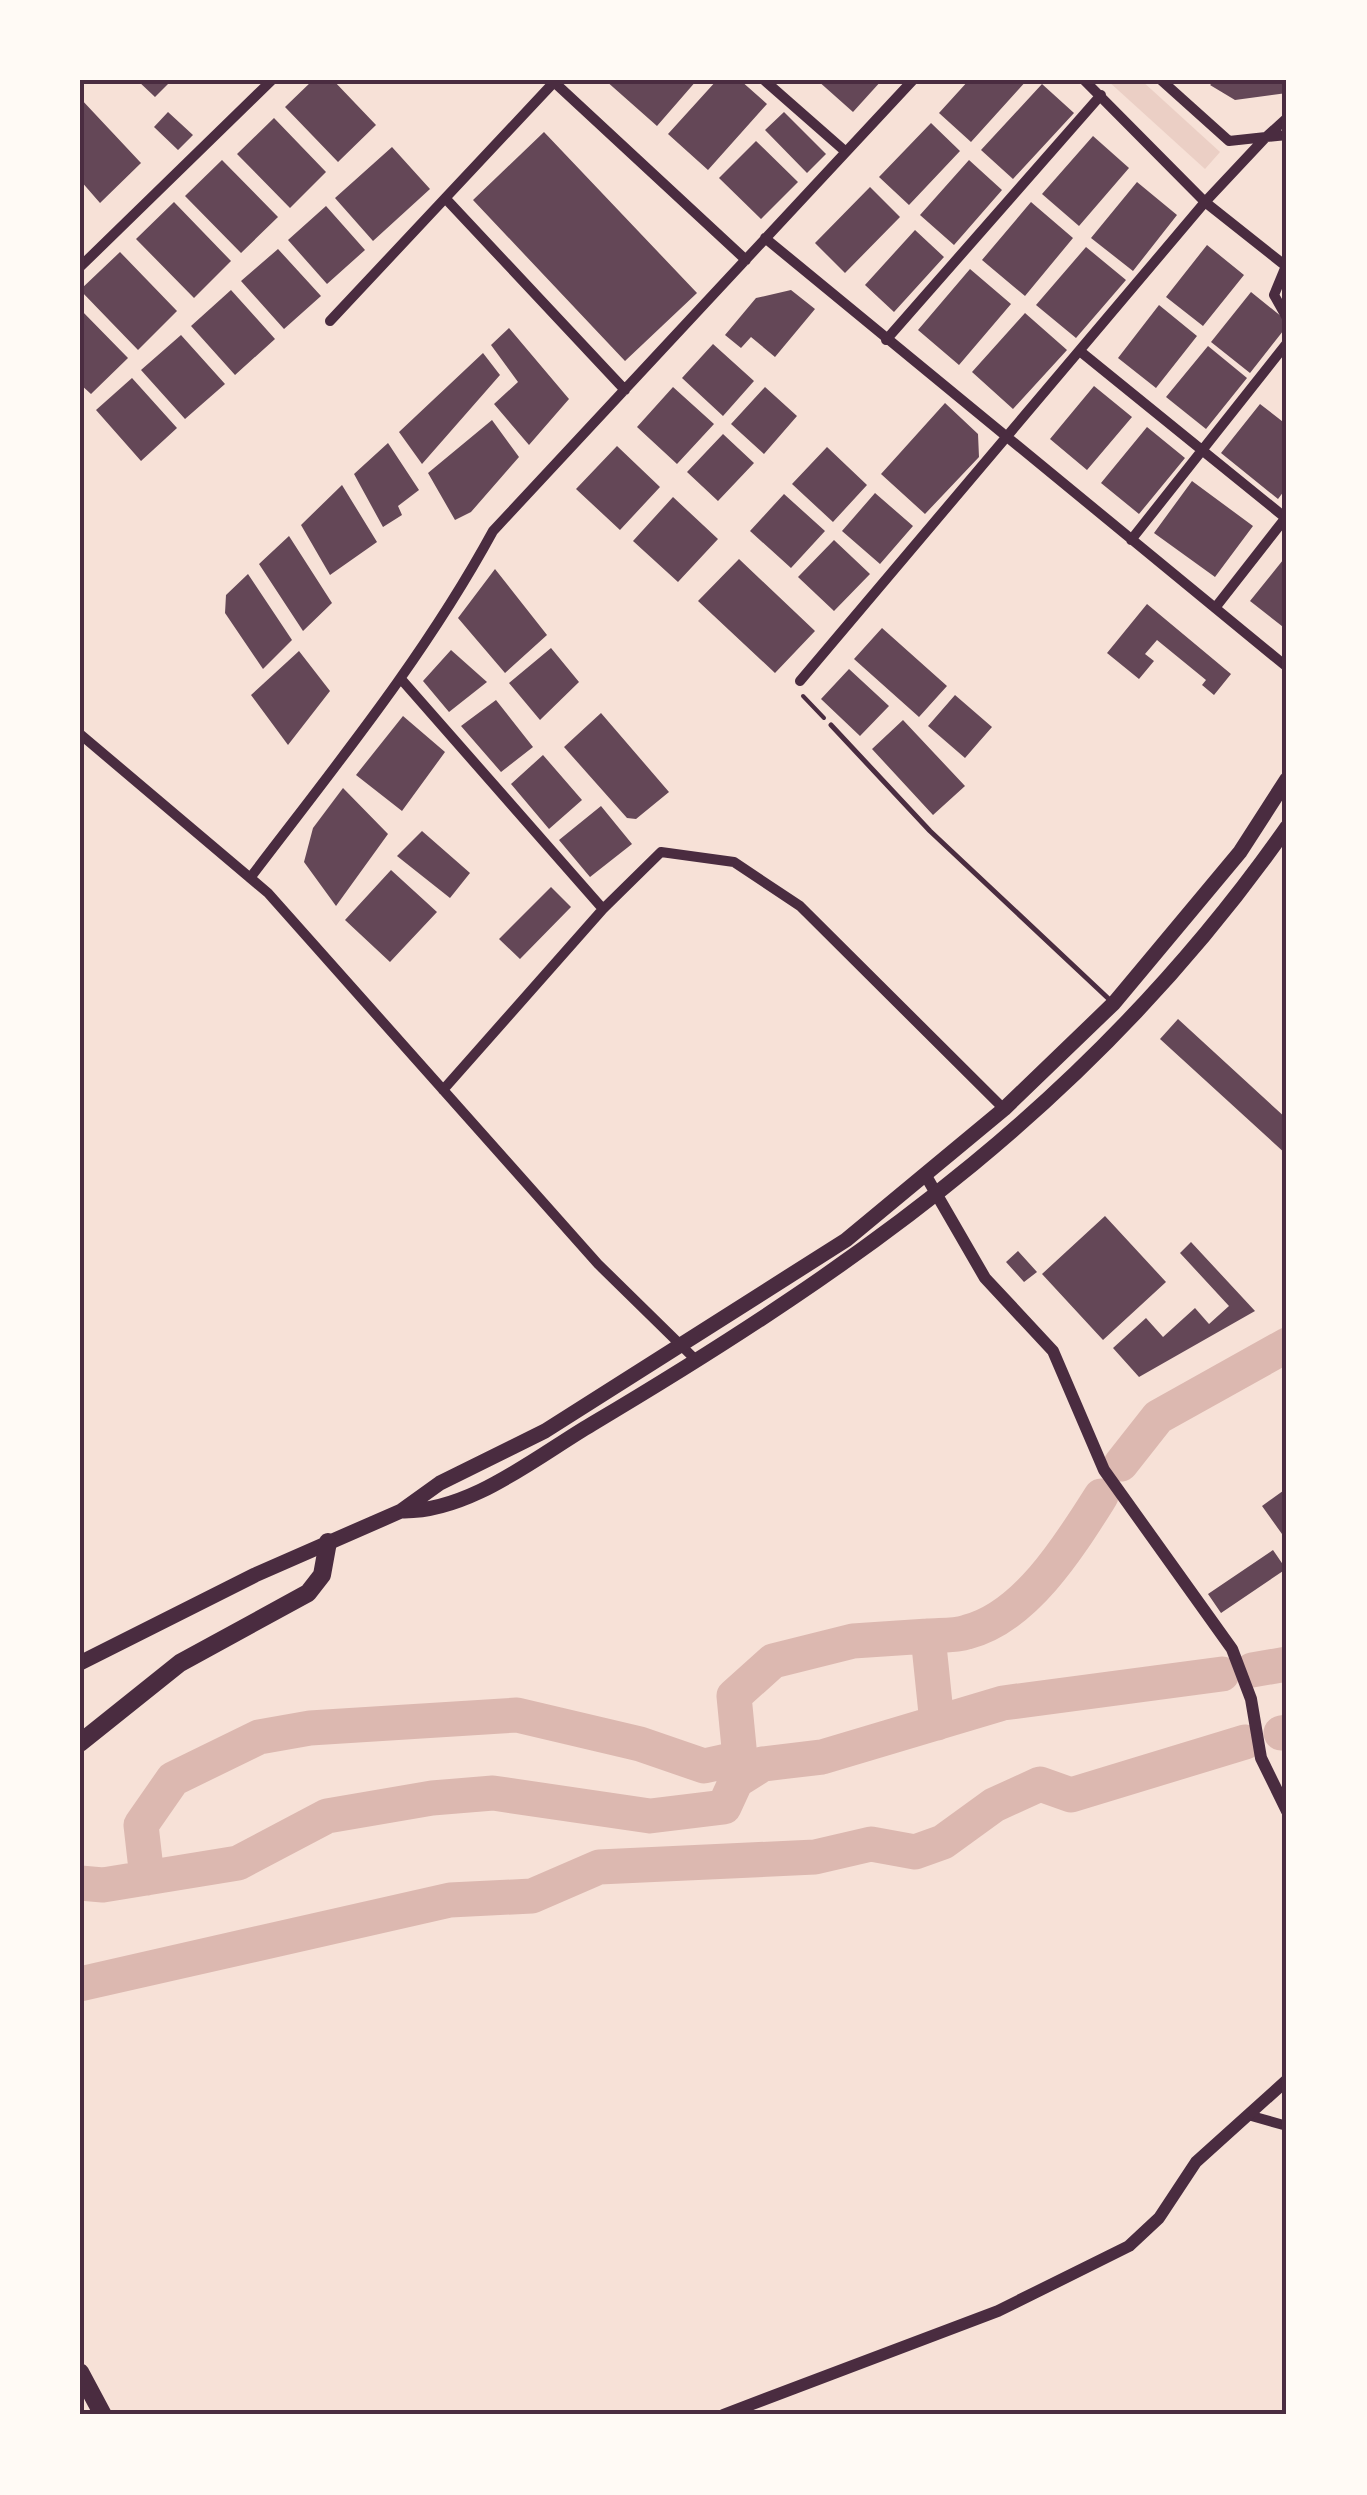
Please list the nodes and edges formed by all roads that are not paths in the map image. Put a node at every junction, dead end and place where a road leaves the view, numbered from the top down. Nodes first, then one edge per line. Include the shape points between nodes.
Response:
1 (272, 80) edge
2 (764, 80) edge
3 (913, 80) edge
4 (1084, 80) edge
5 (1161, 80) edge
6 (555, 81) edge
7 (1101, 95) junction
8 (1287, 118) edge
9 (1287, 135) edge
10 (1266, 138) junction
11 (846, 152) junction
12 (446, 199) junction
13 (1205, 202) junction
14 (766, 238) junction
15 (746, 260) junction
16 (1287, 266) edge
17 (80, 267) edge
18 (1287, 318) edge
19 (330, 321) dead end
20 (886, 340) junction
21 (1287, 343) edge
22 (1081, 352) junction
23 (624, 390) junction
24 (1006, 440) junction
25 (1202, 450) junction
26 (1287, 518) edge
27 (1130, 540) junction
28 (1215, 608) junction
29 (1287, 667) edge
30 (401, 680) junction
31 (800, 681) road end
32 (831, 726) road end
33 (80, 734) edge
34 (1287, 778) edge
35 (1287, 827) edge
36 (250, 878) junction
37 (603, 909) junction
38 (1114, 1003) junction
39 (443, 1090) junction
40 (1004, 1109) junction
41 (926, 1176) junction
42 (937, 1198) junction
43 (680, 1345) junction
44 (697, 1362) junction
45 (402, 1511) junction
46 (328, 1542) junction
47 (80, 1663) edge
48 (80, 1743) edge
49 (1287, 1811) edge
50 (1287, 2080) edge
51 (1248, 2115) junction
52 (1284, 2127) edge
53 (80, 2372) edge
54 (103, 2415) edge
55 (723, 2415) edge

1 - 17 street
2 - 11 street
3 - 11 street
4 - 7 street
5 - 10 street via 1228,141
6 - 12 street
6 - 15 street
7 - 13 street
7 - 20 street
8 - 10 street
9 - 10 street
10 - 13 street
11 - 14 street
12 - 19 street
12 - 23 street
13 - 16 street
13 - 22 street
14 - 15 street
14 - 20 street
15 - 23 street
16 - 18 street via 1274,296
20 - 24 street
21 - 25 street
22 - 24 street
22 - 25 street
23 - 30 street via 493,531
24 - 27 street
24 - 31 street
25 - 26 street
25 - 27 street
26 - 28 street
27 - 28 street
28 - 29 street
30 - 36 street
30 - 37 street
32 - 38 lane via 930,832
33 - 36 street
34 - 38 main road via 1240,852
35 - 42 main road via 1122,1029
36 - 39 street
37 - 39 street
37 - 40 street via 661,852 734,862 800,906
38 - 40 main road
39 - 43 street
40 - 41 main road
41 - 42 street
41 - 43 main road via 809,1266
42 - 44 main road
42 - 49 street via 985,1278 1053,1352 1104,1470 1232,1650 1251,1699 1262,1758
43 - 44 street
43 - 45 main road via 546,1432 440,1483
44 - 45 main road via 490,1484 433,1510
45 - 46 main road
46 - 47 main road
46 - 48 highway via 322,1576 308,1593 180,1663
50 - 51 street
51 - 52 street
51 - 55 street via 1196,2162 1144,2235 1108,2258 998,2311
53 - 54 highway

